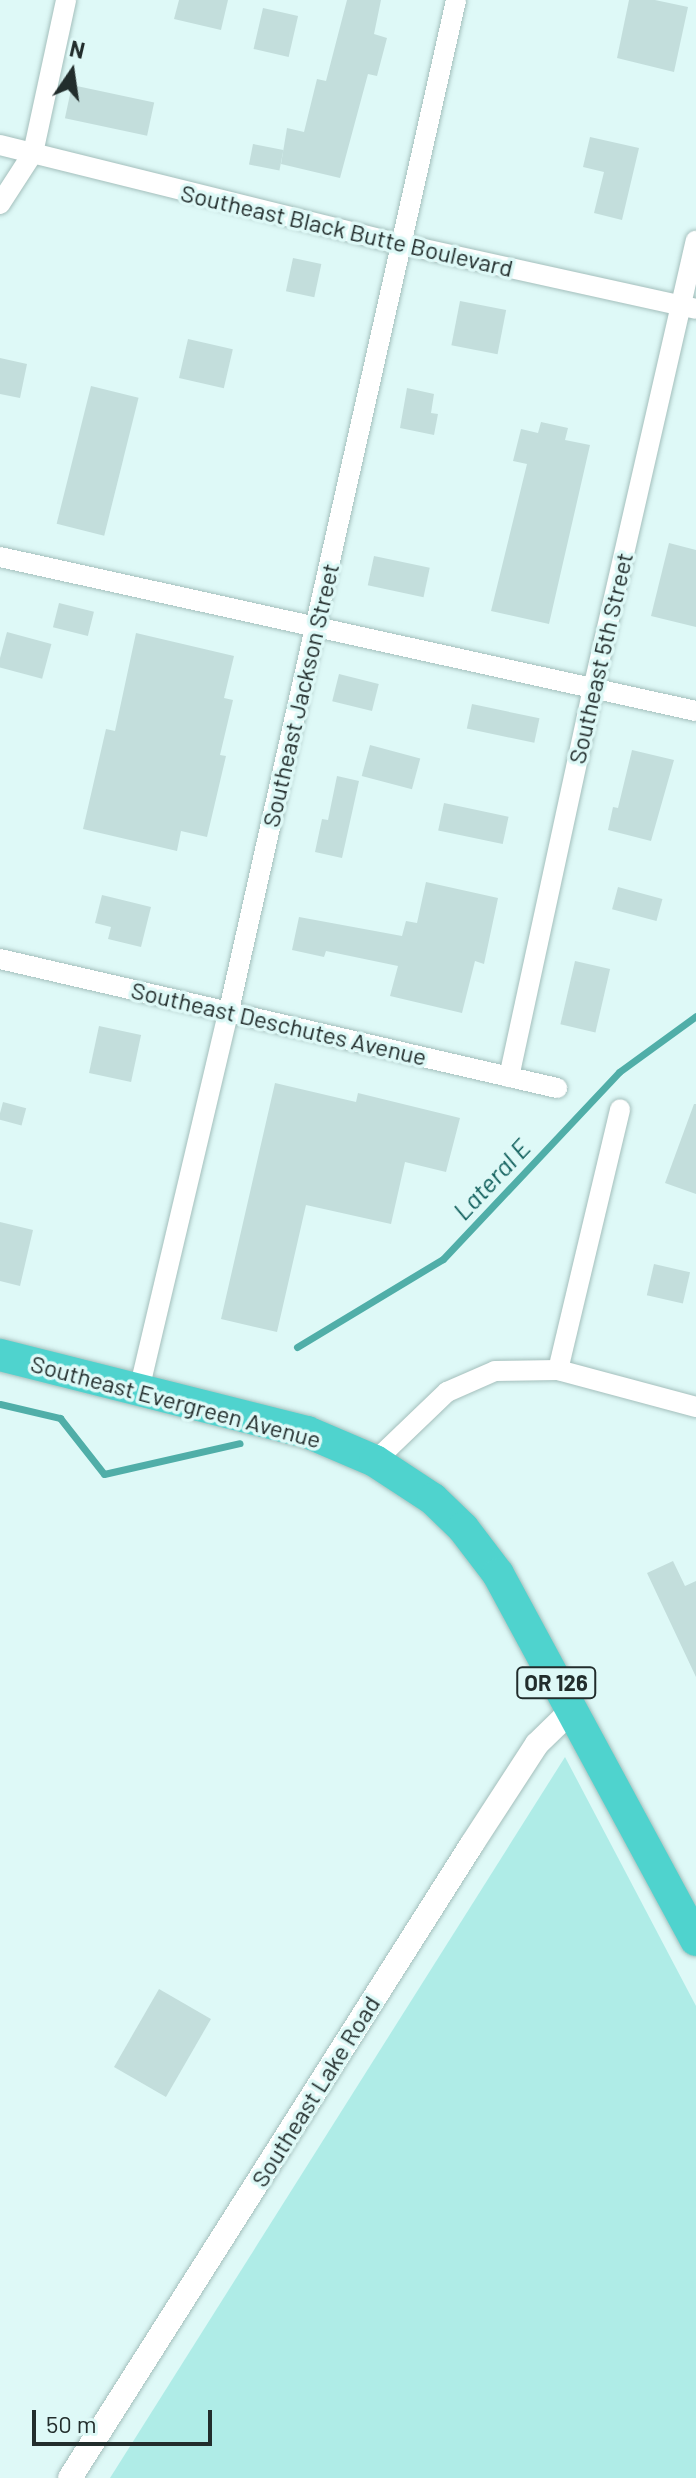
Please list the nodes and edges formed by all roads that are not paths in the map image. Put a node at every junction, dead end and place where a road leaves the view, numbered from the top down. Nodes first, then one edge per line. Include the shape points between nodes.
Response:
1 (66, 0) edge
2 (456, 0) edge
3 (0, 145) edge
4 (33, 153) junction
5 (0, 204) edge
6 (696, 241) edge
7 (401, 244) junction
8 (689, 308) edge
9 (0, 557) edge
10 (315, 629) junction
11 (593, 689) junction
12 (696, 711) edge
13 (0, 959) edge
14 (229, 1010) junction
15 (509, 1077) junction
16 (557, 1088) dead end
17 (620, 1109) dead end
18 (0, 1355) edge
19 (558, 1370) junction
20 (139, 1390) junction
21 (696, 1407) edge
22 (375, 1461) junction
23 (570, 1712) junction
24 (696, 1940) edge
25 (70, 2478) edge

1 - 4 street
2 - 7 street, Southeast Jackson Street
3 - 4 street, Southeast Black Butte Boulevard
4 - 5 street
4 - 7 street, Southeast Black Butte Boulevard
6 - 8 street, Southeast 5th Street
7 - 8 street, Southeast Black Butte Boulevard
7 - 10 street, Southeast Jackson Street
8 - 11 street, Southeast 5th Street
9 - 10 street
10 - 11 street
10 - 14 street, Southeast Jackson Street
11 - 12 street
11 - 15 street, Southeast 5th Street
13 - 14 street, Southeast Deschutes Avenue
14 - 15 street, Southeast Deschutes Avenue
14 - 20 street, Southeast Jackson Street
15 - 16 street, Southeast Deschutes Avenue
17 - 19 street
18 - 20 highway, Southeast Evergreen Avenue / OR 126
19 - 21 street
19 - 22 street via 495,1371 447,1392
20 - 22 highway, Southeast Evergreen Avenue / OR 126 via 307,1432
22 - 23 highway, OR 126 via 433,1499 463,1528 498,1574
23 - 24 highway, OR 126
23 - 25 street, Southeast Lake Road via 537,1744

